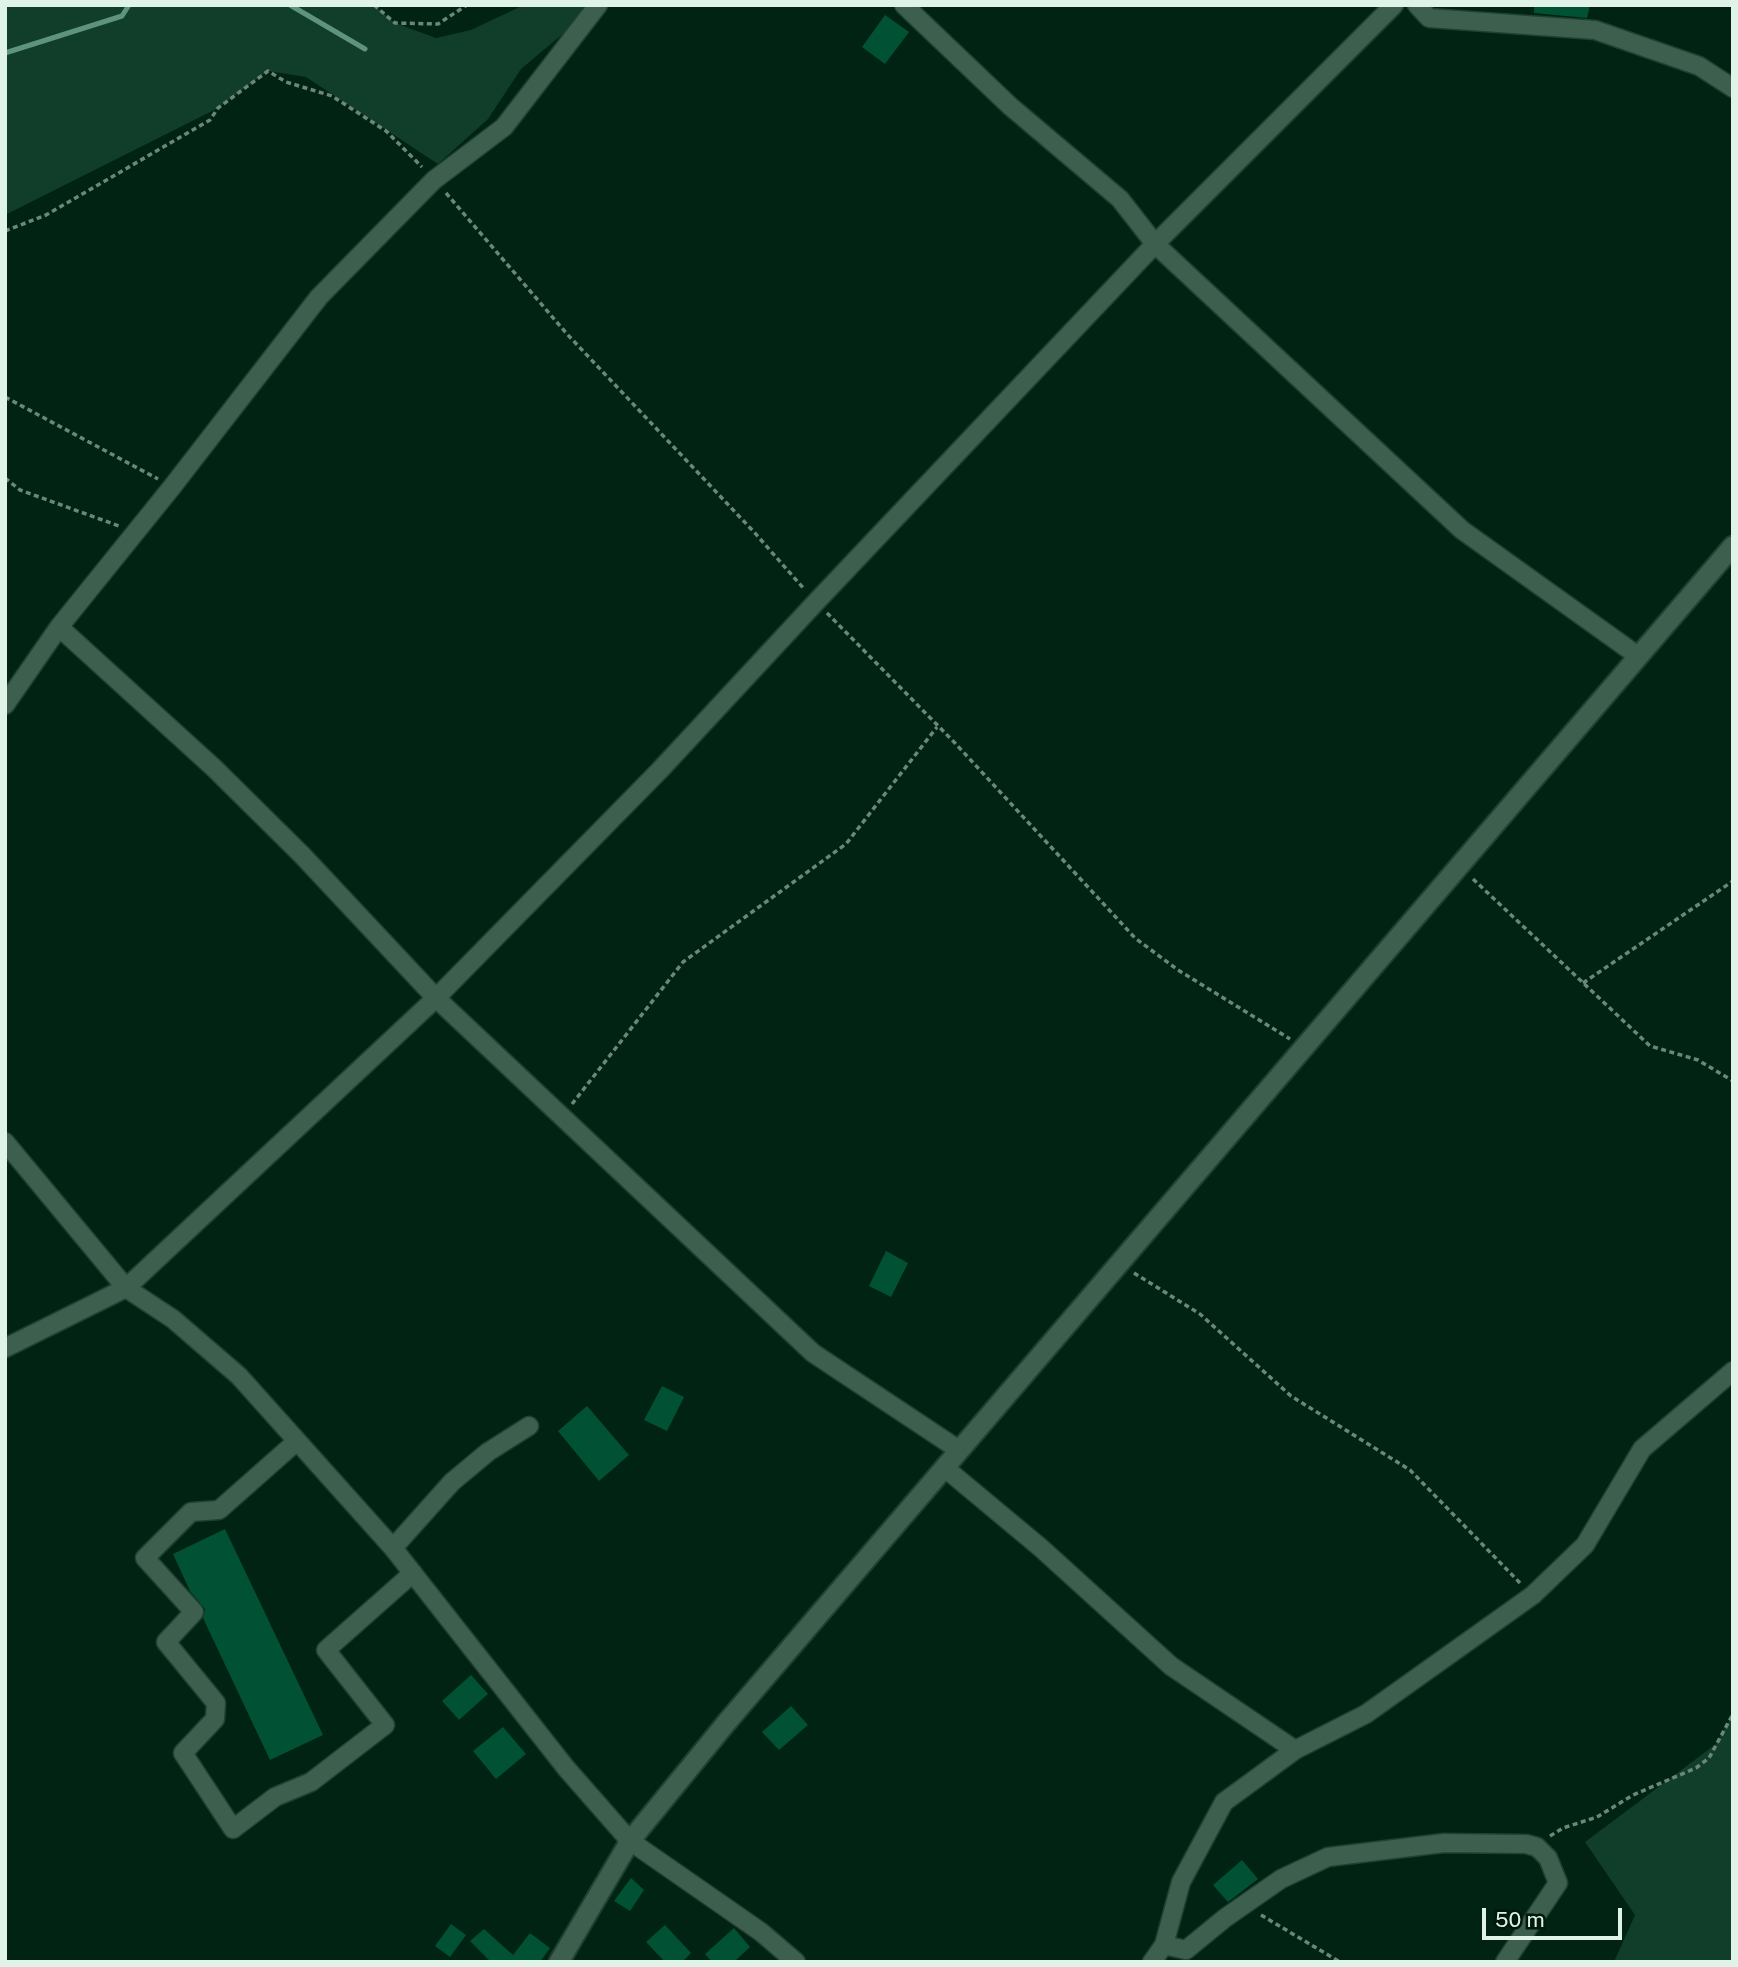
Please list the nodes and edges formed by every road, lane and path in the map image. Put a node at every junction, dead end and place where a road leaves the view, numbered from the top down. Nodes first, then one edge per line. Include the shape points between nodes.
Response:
1 (373, 5) edge
2 (467, 5) edge
3 (598, 5) edge
4 (904, 5) edge
5 (1395, 5) edge
6 (1417, 5) edge
7 (1733, 88) edge
8 (434, 180) junction
9 (5, 231) edge
10 (1155, 244) junction
11 (5, 397) edge
12 (5, 478) edge
13 (172, 486) junction
14 (135, 532) junction
15 (1733, 546) edge
16 (816, 602) junction
17 (59, 627) junction
18 (1638, 656) junction
19 (5, 705) edge
20 (937, 727) junction
21 (1458, 866) junction
22 (1733, 881) edge
23 (1583, 983) junction
24 (436, 998) junction
25 (1303, 1048) junction
26 (1733, 1081) edge
27 (563, 1116) junction
28 (5, 1142) edge
29 (1119, 1264) junction
30 (126, 1288) junction
31 (5, 1349) edge
32 (1733, 1371) edge
33 (529, 1426) dead end
34 (297, 1441) junction
35 (959, 1450) junction
36 (945, 1468) junction
37 (393, 1548) junction
38 (413, 1573) junction
39 (1533, 1595) junction
40 (1733, 1714) edge
41 (1296, 1750) junction
42 (630, 1841) junction
43 (1534, 1846) junction
44 (1244, 1905) junction
45 (1164, 1945) junction
46 (559, 1962) edge
47 (796, 1962) edge
48 (1152, 1962) edge
49 (1340, 1962) edge
50 (1504, 1962) edge

1 - 2 path via 395,23 438,24
3 - 8 street via 505,127
4 - 10 street via 1010,106 1120,199
5 - 10 street
6 - 7 street via 1429,18 1595,30 1699,66
8 - 9 path via 386,131 332,96 286,82 268,71 218,108 210,120 46,215
8 - 13 street via 319,297
8 - 16 path via 567,334
10 - 16 street
10 - 18 street via 1462,530
11 - 13 path
12 - 14 path via 20,490
13 - 14 street
14 - 17 street
15 - 18 street
16 - 20 path
16 - 24 street via 660,770
17 - 19 street
17 - 24 street via 214,768
18 - 21 street
20 - 25 path via 1135,938
20 - 27 path via 846,844 683,962
21 - 23 path
21 - 25 street
22 - 23 path
23 - 26 path via 1650,1046 1698,1060
24 - 27 street
24 - 30 street
25 - 29 street
27 - 35 street via 813,1353
28 - 30 street
29 - 35 street
29 - 39 path via 1200,1314 1291,1396 1410,1470
30 - 31 street
30 - 34 street via 173,1319 239,1376
32 - 39 street via 1642,1448 1585,1545
33 - 37 street via 452,1482
34 - 37 street
34 - 38 street via 219,1510 191,1512 145,1558 194,1612 166,1642 216,1703 215,1719 183,1753 233,1829 275,1797 311,1782 385,1725 326,1650
35 - 36 street
36 - 41 street via 1171,1666
36 - 42 street
37 - 38 street
38 - 42 street via 566,1768
39 - 41 street via 1366,1714
40 - 43 path via 1709,1758 1696,1768 1633,1795 1597,1817 1563,1828
41 - 45 street via 1224,1802 1181,1882
42 - 46 street
42 - 47 street via 761,1932
43 - 44 street via 1444,1843 1328,1857 1281,1879
43 - 50 street via 1548,1858 1558,1883
44 - 45 street via 1186,1950
44 - 49 path
45 - 48 street

